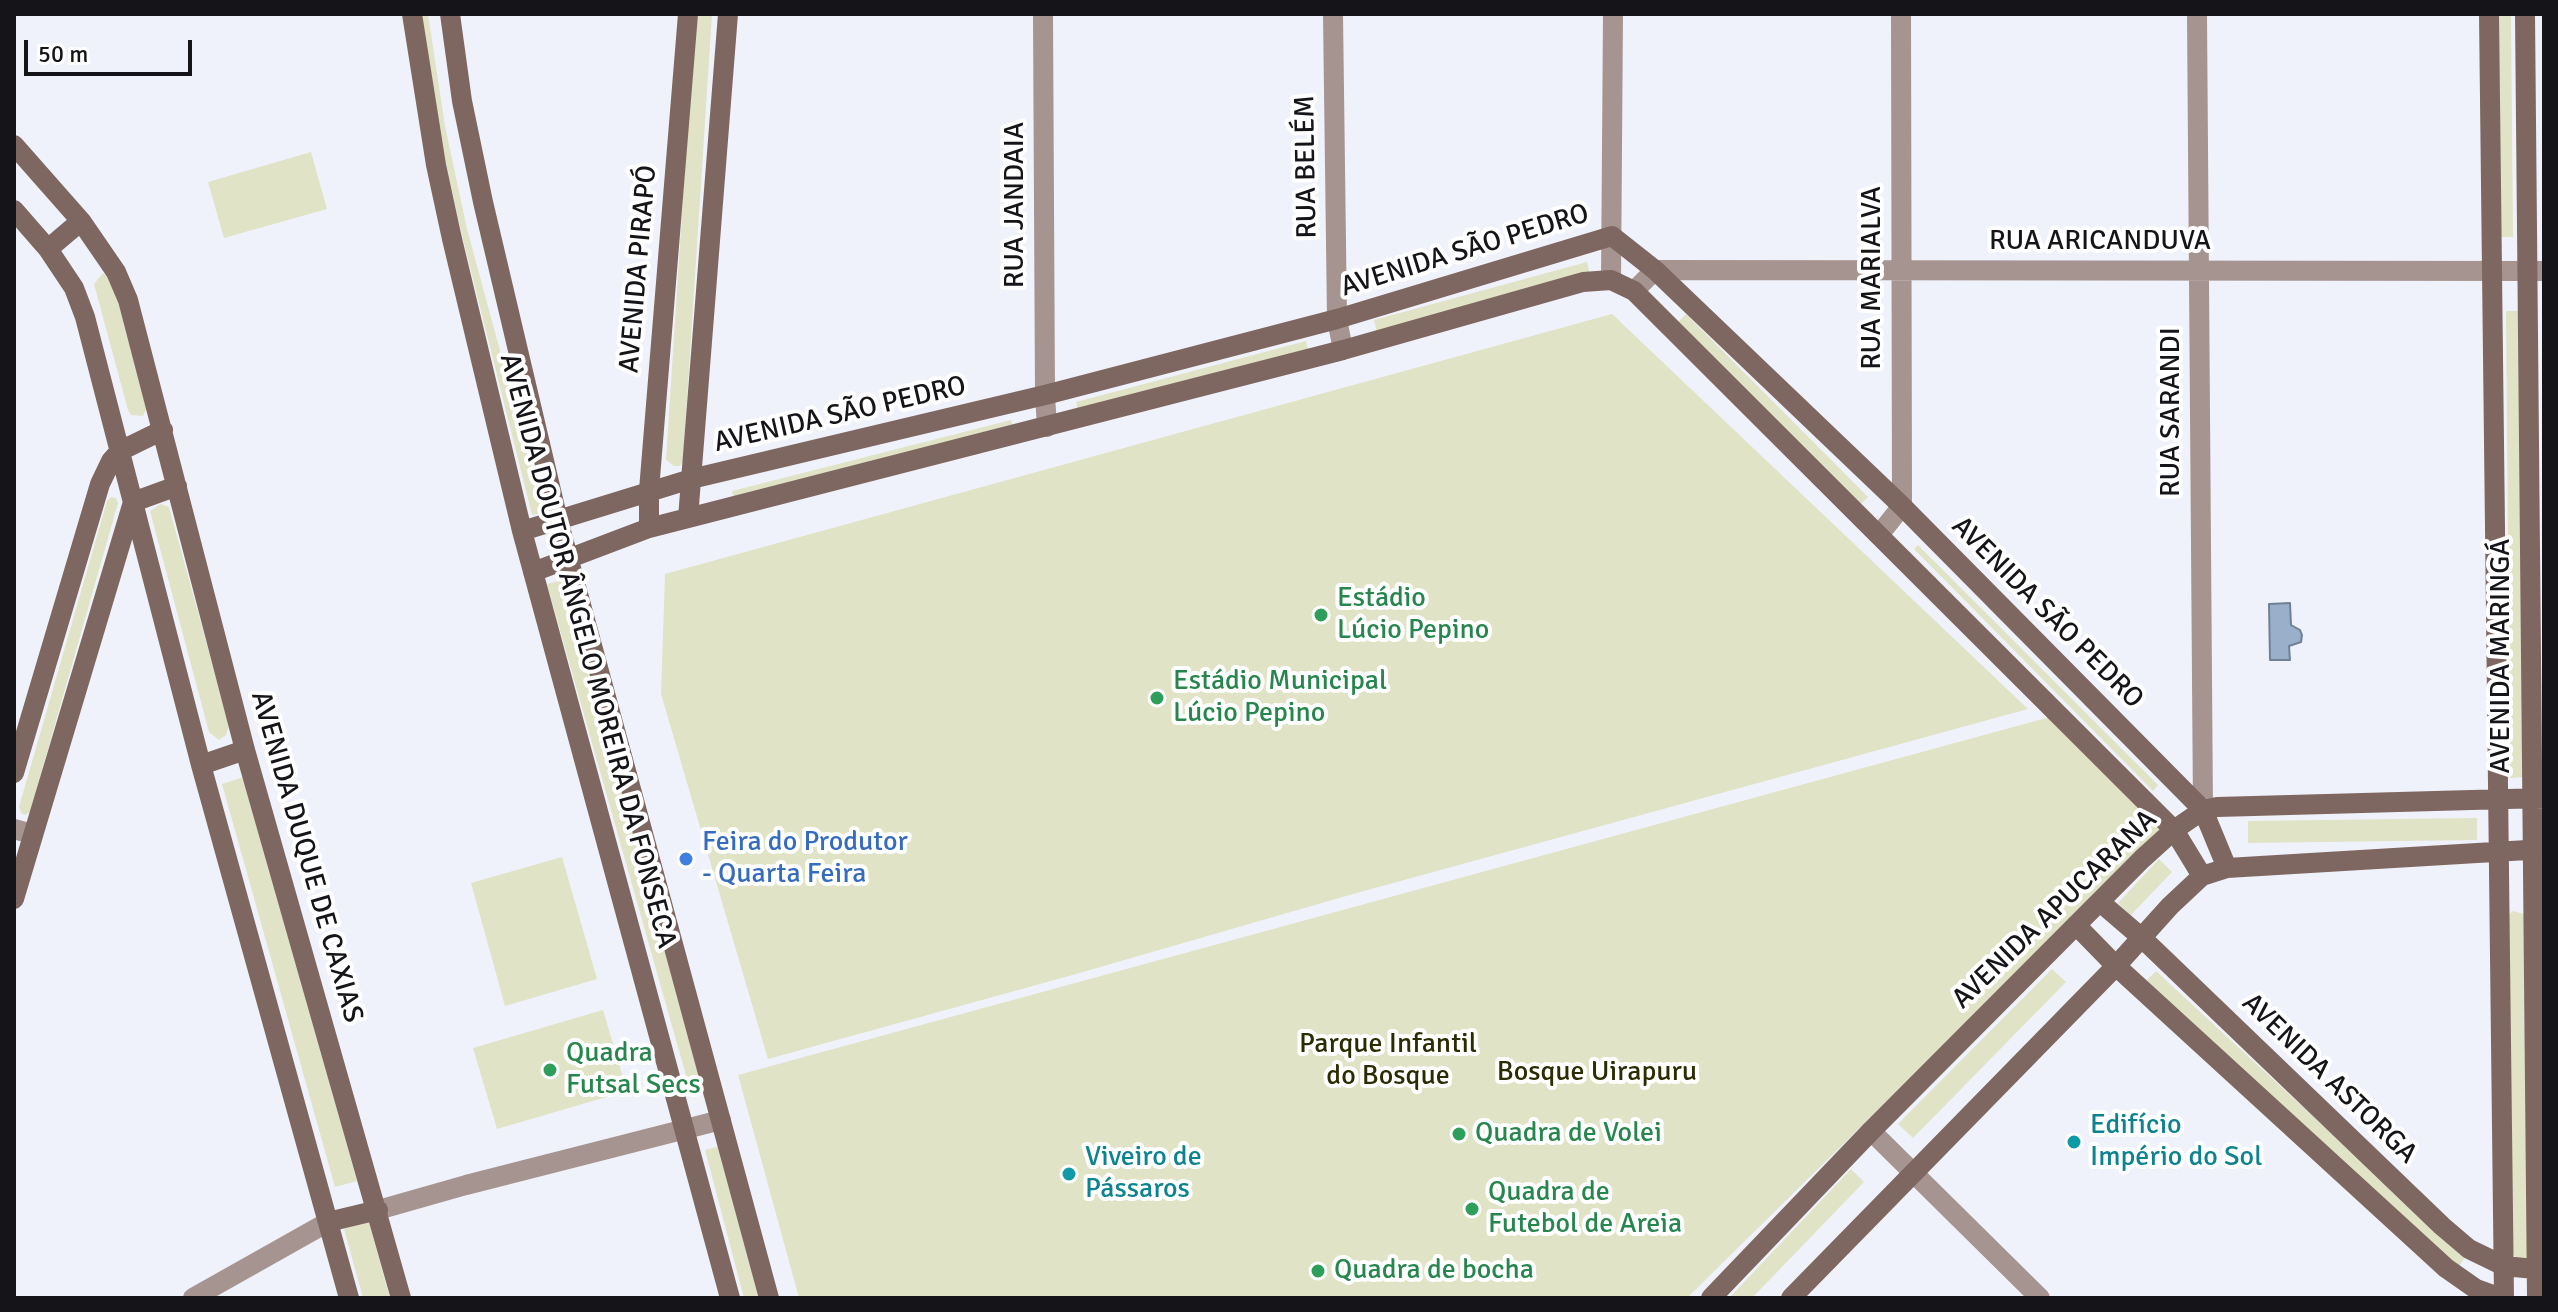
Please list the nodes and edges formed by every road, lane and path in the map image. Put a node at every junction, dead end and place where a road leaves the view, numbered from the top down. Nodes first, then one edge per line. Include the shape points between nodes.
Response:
1 (412, 14) edge
2 (450, 14) edge
3 (688, 14) edge
4 (728, 14) edge
5 (1043, 14) edge
6 (1333, 14) edge
7 (1613, 14) edge
8 (1901, 14) edge
9 (2197, 14) edge
10 (2489, 14) edge
11 (2525, 14) edge
12 (14, 145) edge
13 (14, 210) edge
14 (81, 221) junction
15 (1612, 236) junction
16 (48, 249) junction
17 (1655, 270) junction
18 (1901, 270) junction
19 (2198, 270) junction
20 (2492, 271) junction
21 (2536, 271) edge
22 (1611, 280) junction
23 (1634, 291) junction
24 (1684, 297) junction
25 (1337, 319) junction
26 (1664, 321) junction
27 (1343, 350) junction
28 (1045, 395) junction
29 (1047, 427) junction
30 (163, 430) junction
31 (120, 451) junction
32 (691, 479) junction
33 (177, 486) junction
34 (649, 490) junction
35 (133, 502) junction
36 (1902, 506) junction
37 (688, 518) junction
38 (558, 520) junction
39 (649, 528) junction
40 (522, 531) junction
41 (1879, 535) junction
42 (569, 559) junction
43 (533, 572) junction
44 (245, 750) junction
45 (201, 765) junction
46 (14, 773) edge
47 (2538, 798) edge
48 (2498, 800) junction
49 (2203, 810) junction
50 (2174, 830) junction
51 (23, 832) edge
52 (2538, 849) edge
53 (2499, 850) junction
54 (2227, 868) junction
55 (2202, 876) junction
56 (14, 899) edge
57 (2100, 902) junction
58 (2076, 925) junction
59 (2142, 938) junction
60 (2116, 966) junction
61 (721, 1120) junction
62 (686, 1127) junction
63 (1871, 1131) junction
64 (1914, 1173) junction
65 (378, 1210) junction
66 (328, 1222) junction
67 (2504, 1266) junction
68 (2535, 1269) junction
69 (193, 1298) edge
70 (349, 1298) edge
71 (401, 1298) edge
72 (730, 1298) edge
73 (769, 1298) edge
74 (1711, 1298) edge
75 (1791, 1298) edge
76 (2040, 1298) edge
77 (2502, 1298) edge
78 (2537, 1298) edge

1 - 40 street, AVENIDA DOUTOR ÂNGELO MOREIRA DA FONSECA via 445,210
2 - 38 street, AVENIDA DOUTOR ÂNGELO MOREIRA DA FONSECA via 477,173
3 - 34 street, AVENIDA PIRAPÓ
4 - 32 street
5 - 28 street, RUA JANDAIA
6 - 25 street, RUA BELÉM
7 - 15 street
8 - 18 street, RUA MARIALVA
9 - 19 street, RUA SARANDI
10 - 20 street, AVENIDA MARINGÁ
11 - 21 street, AVENIDA MARINGÁ
12 - 14 street, AVENIDA DUQUE DE CAXIAS
13 - 16 street
14 - 16 street
14 - 30 street, AVENIDA DUQUE DE CAXIAS via 116,272 128,300
15 - 17 street, AVENIDA SÃO PEDRO
15 - 22 street
15 - 25 street, AVENIDA SÃO PEDRO
16 - 31 street via 74,288 85,317
17 - 18 street, RUA ARICANDUVA
17 - 23 street
17 - 24 street, AVENIDA SÃO PEDRO
18 - 19 street, RUA ARICANDUVA
18 - 36 street, RUA MARIALVA
19 - 20 street, RUA ARICANDUVA
19 - 49 street, RUA SARANDI
20 - 21 street, RUA ARICANDUVA
20 - 48 street, AVENIDA MARINGÁ
21 - 47 street, AVENIDA MARINGÁ
22 - 23 street
22 - 27 street via 1583,282
23 - 26 street
24 - 26 street via 1670,304
24 - 36 street, AVENIDA SÃO PEDRO
25 - 27 street, RUA BELÉM
25 - 28 street, AVENIDA SÃO PEDRO
26 - 41 street
27 - 29 street
28 - 29 street, RUA JANDAIA
28 - 32 street, AVENIDA SÃO PEDRO
29 - 37 street
30 - 31 street
30 - 33 street, AVENIDA DUQUE DE CAXIAS
31 - 35 street
31 - 46 street via 100,484
32 - 34 street, AVENIDA SÃO PEDRO
32 - 37 street
33 - 35 street
33 - 44 street, AVENIDA DUQUE DE CAXIAS
34 - 38 street, AVENIDA SÃO PEDRO
34 - 39 street, AVENIDA PIRAPÓ
35 - 45 street
35 - 51 street
36 - 41 street
36 - 49 street, AVENIDA SÃO PEDRO
37 - 39 street
38 - 40 street, AVENIDA SÃO PEDRO
38 - 42 street, AVENIDA DOUTOR ÂNGELO MOREIRA DA FONSECA
39 - 42 street
40 - 43 street, AVENIDA DOUTOR ÂNGELO MOREIRA DA FONSECA
41 - 50 street
42 - 43 street
42 - 61 street, AVENIDA DOUTOR ÂNGELO MOREIRA DA FONSECA
43 - 62 street, AVENIDA DOUTOR ÂNGELO MOREIRA DA FONSECA
44 - 45 street
44 - 65 street, AVENIDA DUQUE DE CAXIAS
45 - 66 street
47 - 48 street, AVENIDA APUCARANA
47 - 52 street, AVENIDA MARINGÁ
48 - 49 street, AVENIDA APUCARANA
48 - 53 street, AVENIDA MARINGÁ
49 - 50 street, AVENIDA APUCARANA
49 - 54 street, AVENIDA SÃO PEDRO
50 - 55 street
50 - 57 street, AVENIDA APUCARANA
51 - 56 street
52 - 53 street
52 - 68 street, AVENIDA MARINGÁ
53 - 54 street
53 - 67 street, AVENIDA MARINGÁ
54 - 55 street
55 - 59 street
57 - 58 street, AVENIDA APUCARANA
57 - 59 street, AVENIDA ASTORGA
58 - 60 street, AVENIDA ASTORGA
58 - 63 street, AVENIDA APUCARANA
59 - 60 street
59 - 67 street, AVENIDA ASTORGA via 2442,1226 2469,1249
60 - 64 street
60 - 77 street, AVENIDA ASTORGA via 2446,1268 2476,1289
61 - 62 street
61 - 73 street, AVENIDA DOUTOR ÂNGELO MOREIRA DA FONSECA
62 - 65 street
62 - 72 street, AVENIDA DOUTOR ÂNGELO MOREIRA DA FONSECA
63 - 64 street
63 - 74 street, AVENIDA APUCARANA
64 - 75 street
64 - 76 street
65 - 66 street
65 - 71 street, AVENIDA DUQUE DE CAXIAS
66 - 69 street
66 - 70 street
67 - 68 street, AVENIDA ASTORGA
67 - 77 street, AVENIDA MARINGÁ
68 - 78 street, AVENIDA MARINGÁ

